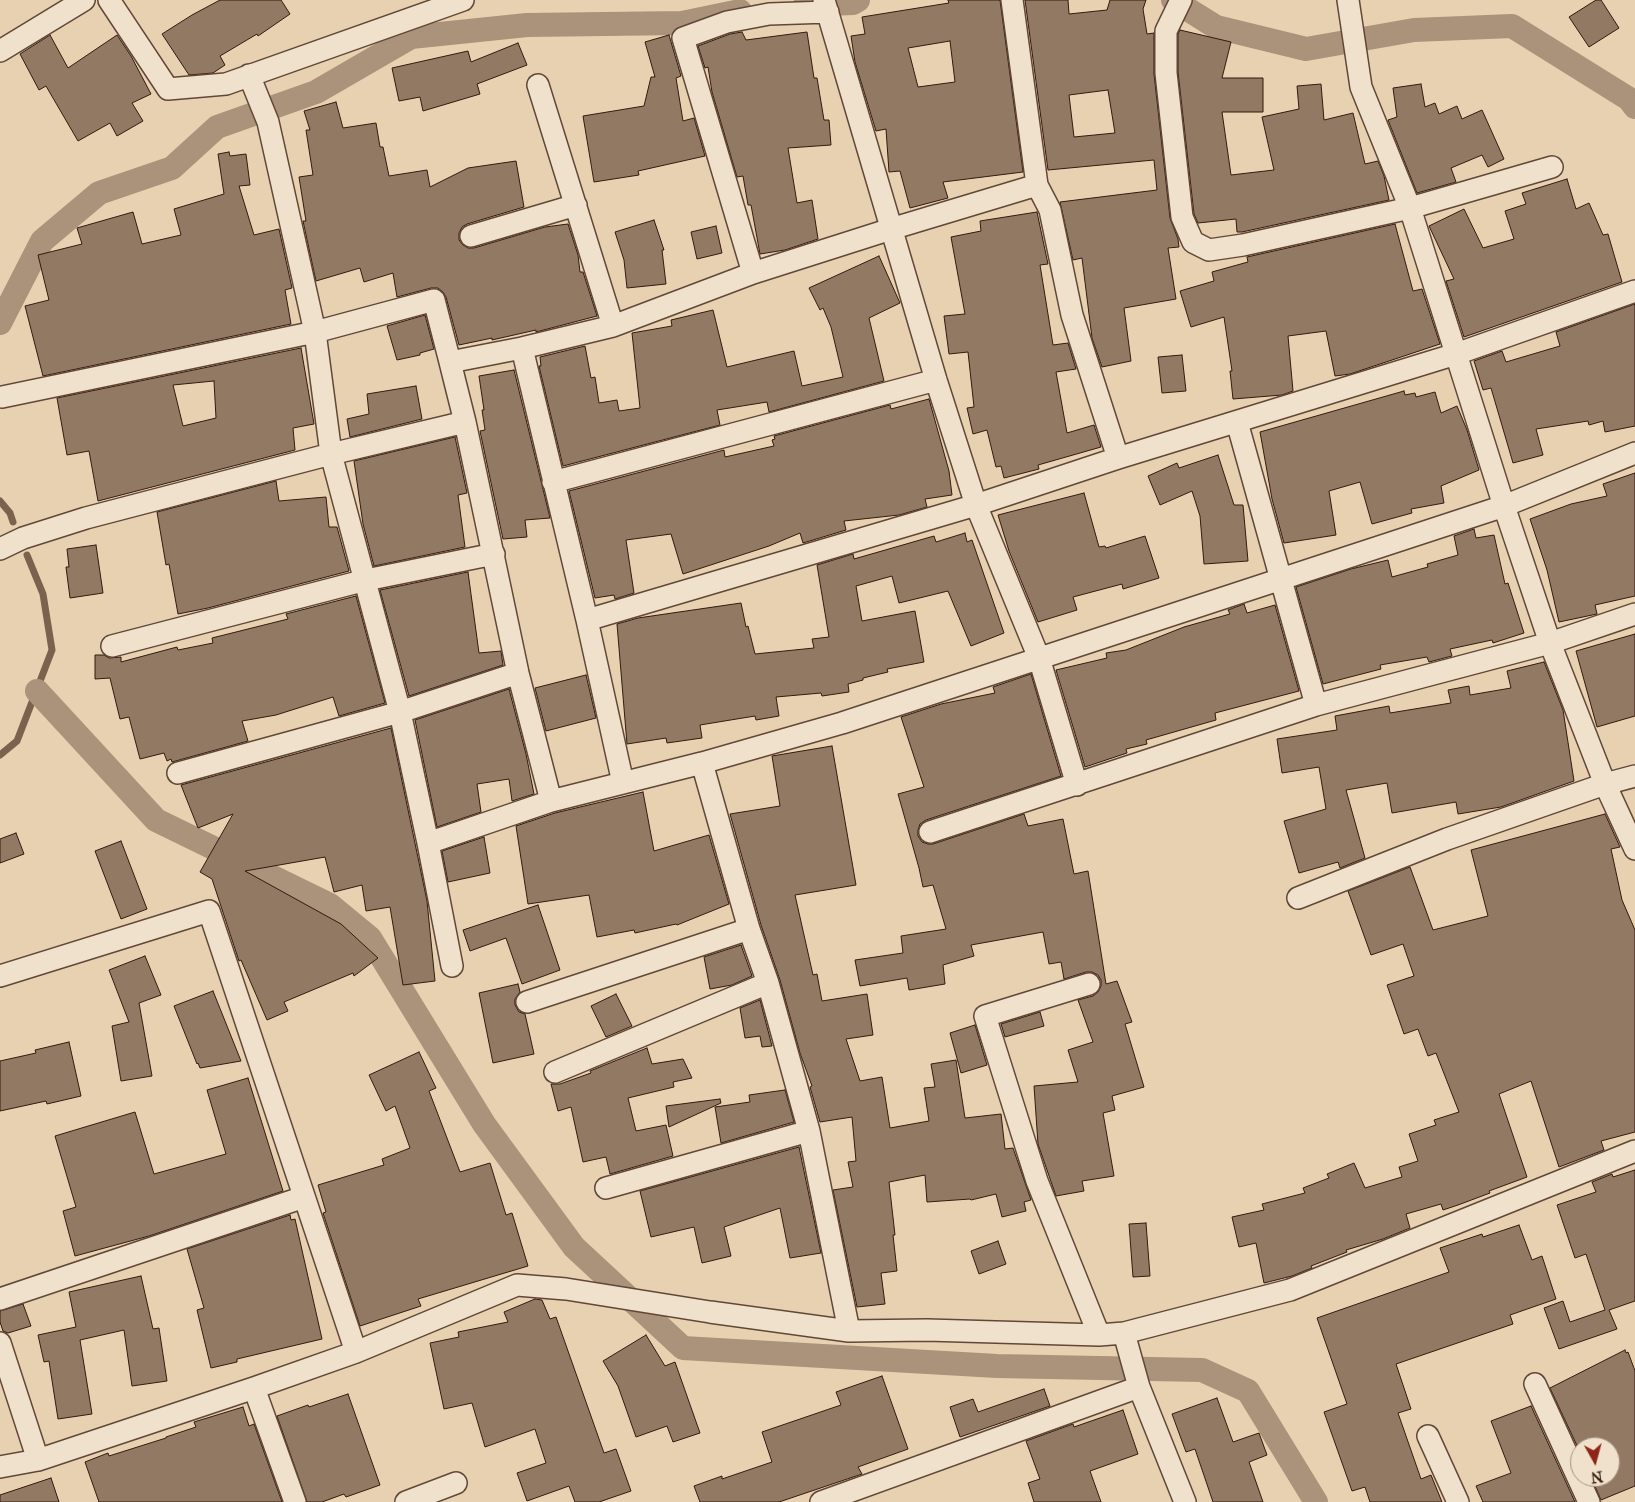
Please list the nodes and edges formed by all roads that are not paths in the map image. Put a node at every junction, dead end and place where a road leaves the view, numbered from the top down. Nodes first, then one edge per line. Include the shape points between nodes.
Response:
1 (84, 0) edge
2 (109, 0) edge
3 (460, 0) edge
4 (1012, 0) edge
5 (1181, 0) edge
6 (1348, 0) edge
7 (826, 7) edge
8 (0, 51) edge
9 (249, 76) junction
10 (538, 85) dead end
11 (1552, 167) dead end
12 (1037, 186) junction
13 (576, 205) junction
14 (1410, 208) junction
15 (890, 228) junction
16 (470, 236) dead end
17 (753, 273) junction
18 (1635, 292) edge
19 (613, 326) junction
20 (316, 332) junction
21 (522, 348) junction
22 (1456, 354) junction
23 (450, 362) junction
24 (936, 380) junction
25 (2, 398) dead end
26 (465, 422) junction
27 (1237, 422) junction
28 (1635, 452) edge
29 (331, 454) junction
30 (1118, 458) junction
31 (553, 482) junction
32 (976, 505) junction
33 (1504, 506) junction
34 (0, 550) edge
35 (494, 554) junction
36 (1280, 579) junction
37 (366, 580) junction
38 (1635, 614) edge
39 (587, 620) junction
40 (1550, 643) junction
41 (112, 646) dead end
42 (1039, 658) junction
43 (518, 673) junction
44 (1316, 705) junction
45 (400, 712) junction
46 (702, 763) junction
47 (178, 773) dead end
48 (1635, 776) edge
49 (623, 783) junction
50 (1605, 784) junction
51 (1077, 785) junction
52 (551, 801) junction
53 (930, 832) dead end
54 (428, 843) junction
55 (1635, 849) edge
56 (1298, 898) dead end
57 (750, 929) junction
58 (452, 966) dead end
59 (0, 976) edge
60 (768, 983) junction
61 (1089, 984) dead end
62 (527, 1002) dead end
63 (555, 1072) dead end
64 (809, 1131) junction
65 (1635, 1150) edge
66 (606, 1188) dead end
67 (304, 1197) junction
68 (0, 1299) edge
69 (849, 1331) junction
70 (1124, 1334) junction
71 (1099, 1335) junction
72 (0, 1343) edge
73 (356, 1352) junction
74 (1535, 1384) dead end
75 (1139, 1386) junction
76 (254, 1388) junction
77 (1428, 1436) dead end
78 (38, 1460) junction
79 (0, 1467) edge
80 (456, 1483) dead end
81 (295, 1502) edge
82 (406, 1502) edge
83 (821, 1502) edge
84 (1185, 1502) edge
85 (1458, 1502) edge
86 (1589, 1502) edge

1 - 8 street
2 - 9 street via 168,89 226,84
3 - 9 street
4 - 12 street
5 - 14 street via 1166,31 1166,73 1182,217 1192,242 1209,250 1235,246
6 - 14 street via 1361,87
7 - 15 street
7 - 17 street via 727,22 684,38
9 - 20 street via 268,122
10 - 13 street
11 - 14 street
12 - 15 street
12 - 30 street via 1050,210 1072,315
13 - 16 street
13 - 19 street
14 - 22 street
15 - 17 street
15 - 24 street
17 - 19 street
18 - 22 street
19 - 21 street
20 - 23 street via 434,300
20 - 25 street
20 - 29 street
21 - 23 street
21 - 31 street
22 - 27 street
22 - 33 street
23 - 26 street
24 - 31 street
24 - 32 street
26 - 29 street
26 - 35 street
27 - 30 street
27 - 36 street
28 - 33 street
29 - 34 street via 86,518 23,538
29 - 37 street
30 - 32 street
31 - 39 street
32 - 39 street
32 - 42 street
33 - 36 street
33 - 40 street
35 - 37 street
35 - 43 street
36 - 42 street
36 - 44 street
37 - 41 street
37 - 45 street
38 - 40 street
39 - 49 street
40 - 44 street
40 - 50 street
42 - 46 street via 842,723
42 - 51 street
43 - 45 street
43 - 52 street
44 - 51 street
45 - 47 street
45 - 54 street
46 - 49 street
46 - 57 street
48 - 50 street
49 - 52 street
50 - 55 street
50 - 56 street via 1447,839
51 - 53 street
52 - 54 street
54 - 58 street
57 - 60 street
57 - 62 street
59 - 67 street via 209,911
60 - 63 street
60 - 64 street
61 - 71 street via 985,1016 1037,1181
64 - 66 street
64 - 69 street
65 - 70 street via 1290,1290
67 - 68 street
67 - 73 street
69 - 71 street
69 - 73 street via 566,1288 517,1285
70 - 71 street
70 - 75 street
72 - 78 street
73 - 76 street
74 - 86 street
75 - 83 street
75 - 84 street
76 - 78 street
76 - 81 street
77 - 85 street
78 - 79 street
80 - 82 street

